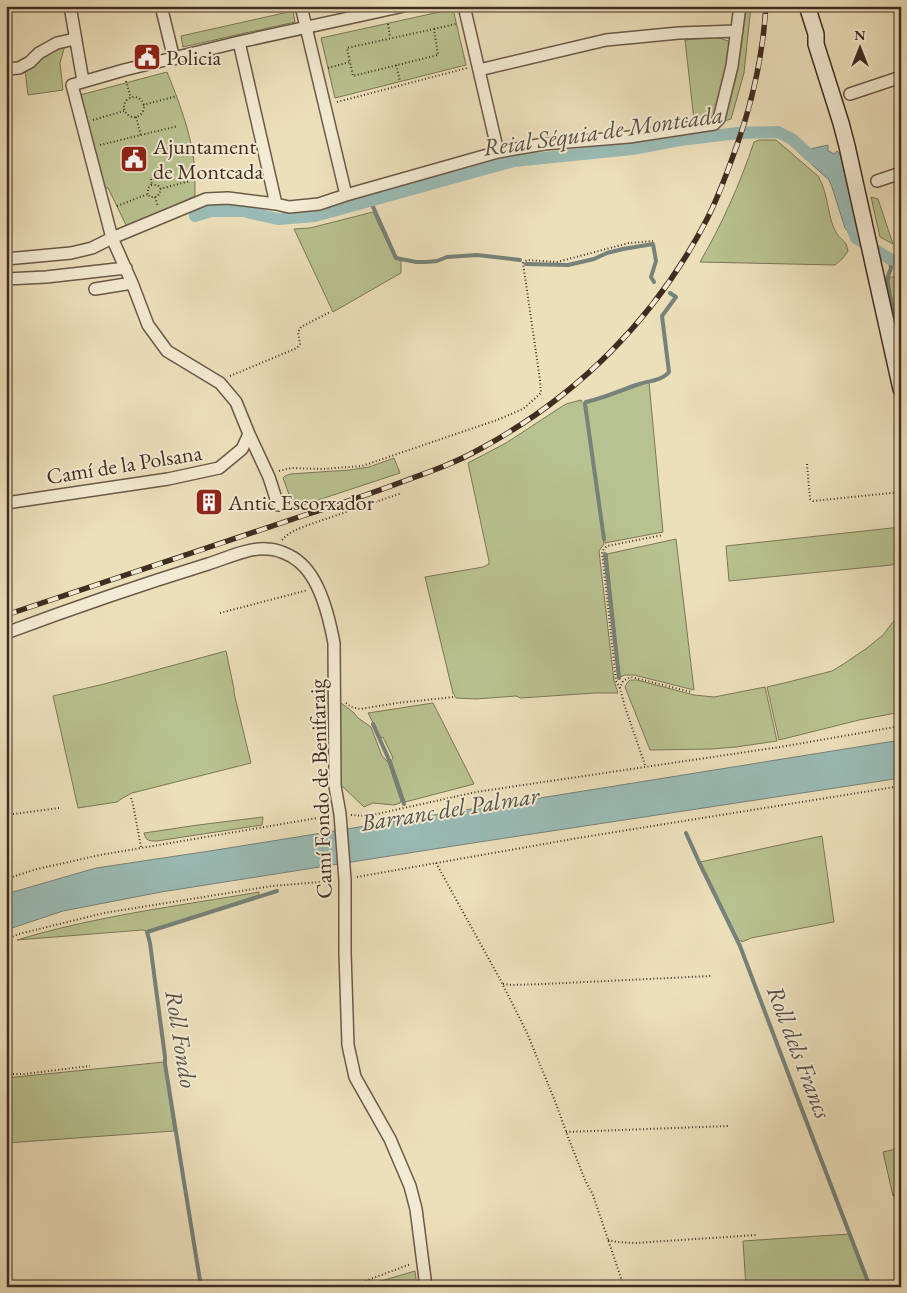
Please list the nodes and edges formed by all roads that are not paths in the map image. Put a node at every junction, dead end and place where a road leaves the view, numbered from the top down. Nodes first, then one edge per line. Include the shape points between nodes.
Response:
1 (70, 6) edge
2 (161, 6) edge
3 (301, 6) edge
4 (404, 6) edge
5 (464, 6) edge
6 (740, 6) edge
7 (800, 6) edge
8 (807, 6) edge
9 (306, 28) junction
10 (737, 31) junction
11 (75, 39) junction
12 (239, 42) junction
13 (816, 44) junction
14 (174, 59) junction
15 (478, 67) junction
16 (6, 69) edge
17 (901, 77) edge
18 (78, 83) junction
19 (850, 94) dead end
20 (498, 152) junction
21 (901, 173) edge
22 (877, 181) dead end
23 (346, 195) junction
24 (276, 204) junction
25 (112, 238) junction
26 (6, 259) edge
27 (124, 265) junction
28 (6, 278) edge
29 (132, 284) junction
30 (95, 289) dead end
31 (901, 389) edge
32 (249, 434) junction
33 (6, 503) edge
34 (278, 505) dead end
35 (6, 633) edge
36 (426, 1287) edge

1 - 11 street
2 - 14 street
3 - 9 street
4 - 9 street
5 - 15 street
6 - 10 street
7 - 13 street
8 - 13 street
9 - 12 street
9 - 23 street
10 - 15 street via 606,40
10 - 20 street via 719,119 714,124
11 - 16 street via 57,43 19,68
11 - 18 street
12 - 14 street
12 - 24 street
13 - 31 street via 841,123
14 - 18 street
15 - 20 street
17 - 19 street
18 - 25 street
20 - 23 street
21 - 22 street
23 - 24 street via 319,204 289,207
24 - 25 street via 228,198 206,199
25 - 26 street via 71,254
25 - 27 street
27 - 28 street via 46,277
27 - 29 street
29 - 30 street
29 - 32 street via 148,325 167,351 220,383 236,402
32 - 33 street, Camí de la Polsana via 242,449 219,468 168,479
32 - 34 street
35 - 36 street, Camí Fondo de Benifaraig via 148,582 247,551 266,548 282,552 298,560 308,571 317,588 334,643 335,786 345,880 348,1045 355,1077 390,1139 410,1186

